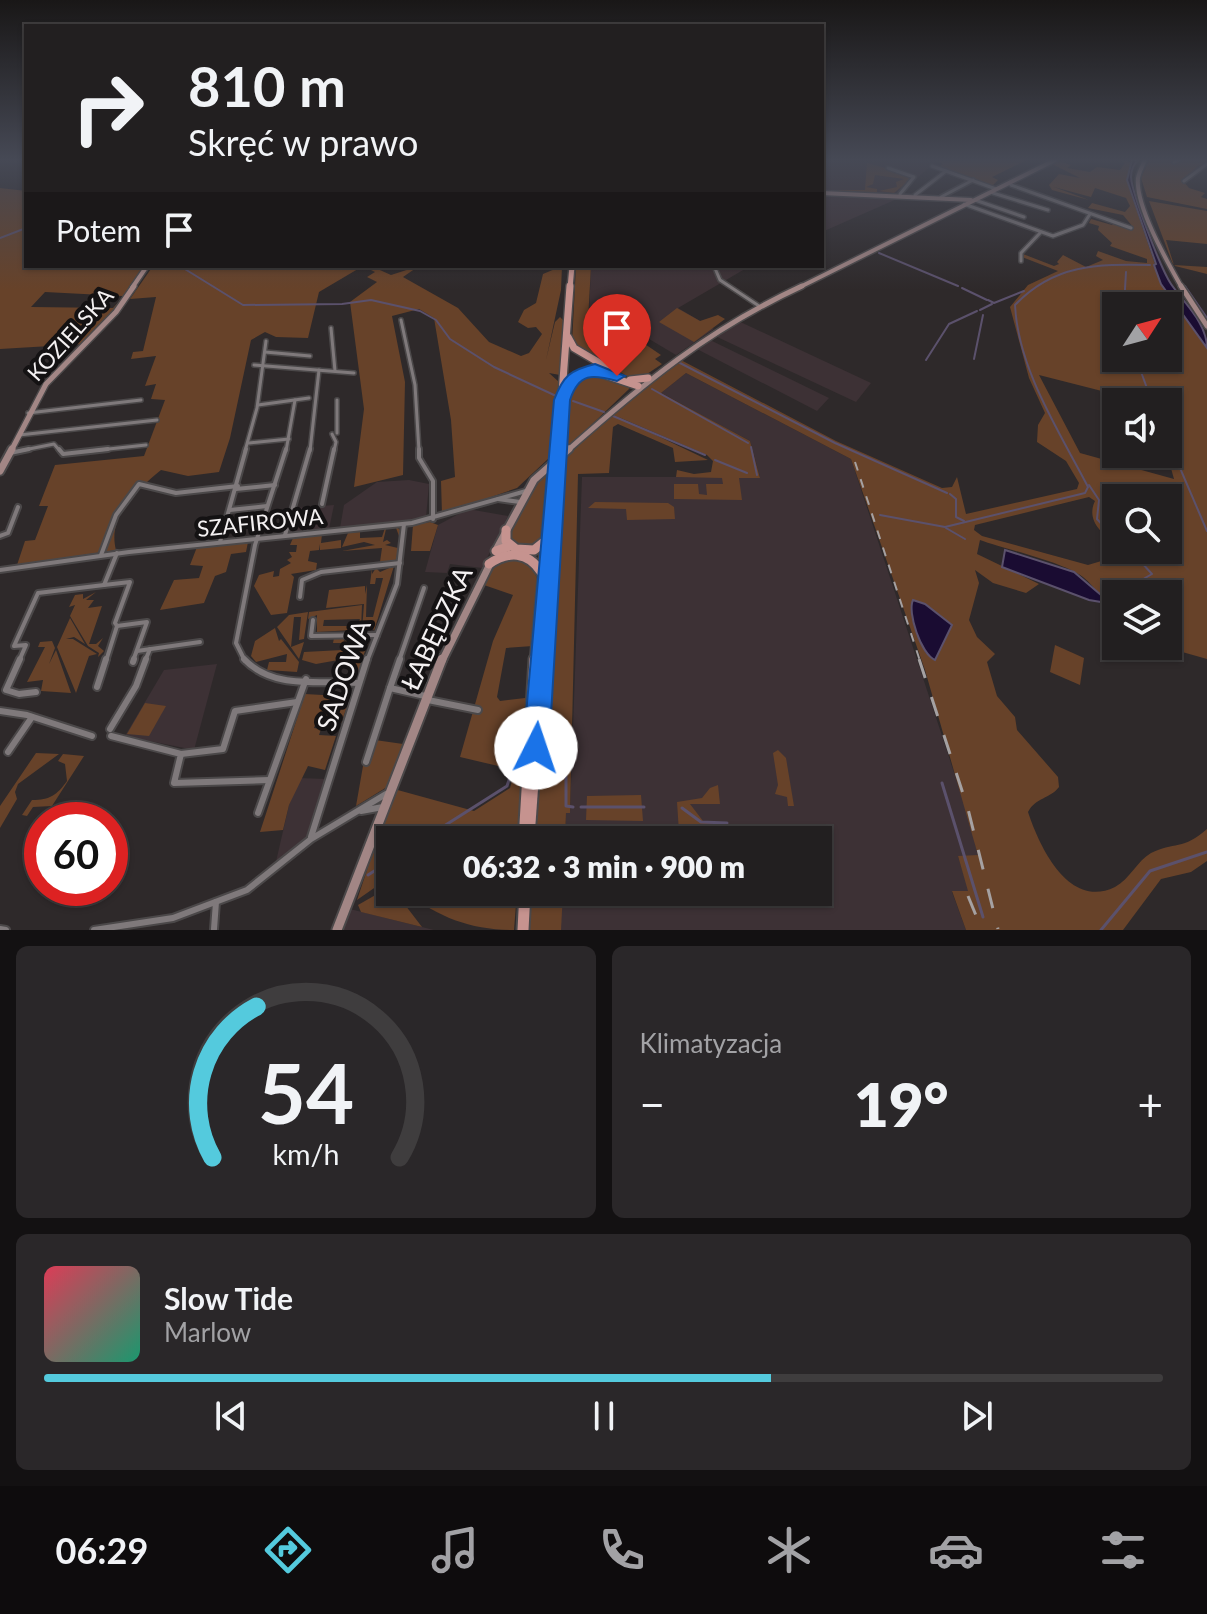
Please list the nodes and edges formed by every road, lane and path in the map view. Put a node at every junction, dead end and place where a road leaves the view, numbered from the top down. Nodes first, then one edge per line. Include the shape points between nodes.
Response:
1 (963, 203) edge
2 (968, 203) edge
3 (985, 203) edge
4 (1030, 203) edge
5 (1061, 203) edge
6 (1146, 203) edge
7 (1048, 210) dead end
8 (1090, 214) junction
9 (1024, 217) dead end
10 (1131, 228) dead end
11 (1040, 233) junction
12 (1021, 261) dead end
13 (146, 268) edge
14 (572, 268) edge
15 (715, 268) edge
16 (759, 306) junction
17 (401, 320) dead end
18 (1207, 326) edge
19 (331, 328) dead end
20 (567, 331) junction
21 (266, 341) dead end
22 (265, 352) junction
23 (310, 356) dead end
24 (265, 364) junction
25 (254, 365) dead end
26 (319, 370) junction
27 (335, 371) junction
28 (354, 373) dead end
29 (648, 378) junction
30 (628, 380) junction
31 (638, 386) junction
32 (629, 393) junction
33 (309, 398) dead end
34 (141, 400) dead end
35 (295, 400) junction
36 (337, 400) dead end
37 (562, 400) junction
38 (258, 405) junction
39 (28, 413) junction
40 (157, 420) dead end
41 (16, 436) junction
42 (289, 439) junction
43 (249, 443) junction
44 (146, 445) dead end
45 (4, 458) edge
46 (0, 471) edge
47 (556, 473) junction
48 (275, 485) junction
49 (237, 487) junction
50 (527, 490) junction
51 (510, 498) junction
52 (520, 502) junction
53 (322, 504) dead end
54 (269, 506) junction
55 (18, 507) dead end
56 (230, 510) junction
57 (514, 514) junction
58 (433, 519) junction
59 (404, 524) junction
60 (506, 530) joint
61 (285, 535) junction
62 (0, 536) edge
63 (258, 538) junction
64 (101, 539) dead end
65 (108, 539) junction
66 (220, 542) junction
67 (545, 542) junction
68 (502, 549) junction
69 (117, 553) junction
70 (100, 556) junction
71 (400, 563) junction
72 (489, 564) joint
73 (0, 570) edge
74 (542, 576) junction
75 (104, 585) junction
76 (424, 588) dead end
77 (300, 597) dead end
78 (313, 620) dead end
79 (117, 626) junction
80 (377, 635) junction
81 (200, 642) dead end
82 (150, 649) junction
83 (137, 651) junction
84 (133, 662) dead end
85 (306, 679) junction
86 (358, 683) junction
87 (97, 687) dead end
88 (390, 688) junction
89 (36, 692) dead end
90 (427, 698) junction
91 (297, 702) junction
92 (478, 710) dead end
93 (0, 711) edge
94 (32, 717) junction
95 (92, 736) dead end
96 (8, 752) dead end
97 (181, 754) junction
98 (366, 762) dead end
99 (269, 780) junction
100 (382, 803) junction
101 (359, 810) junction
102 (371, 812) junction
103 (258, 813) dead end
104 (376, 826) junction
105 (528, 826) edge
106 (528, 826) edge
107 (311, 839) junction
108 (216, 902) junction
109 (524, 906) edge
110 (214, 929) edge
111 (96, 930) edge
112 (337, 930) edge
113 (523, 930) edge

1 - 16 street via 878,251
2 - 11 street
3 - 9 street
4 - 7 street
5 - 8 street
6 - 18 street via 1176,283
8 - 10 street
8 - 11 street via 1083,225 1063,236
11 - 12 street via 1021,253
13 - 39 street, KOZIELSKA via 116,312 49,380
14 - 20 main road
15 - 16 street via 722,282
16 - 29 street
17 - 58 street via 415,385 419,458 433,481
19 - 27 street
20 - 30 main road via 574,348
20 - 37 main road
21 - 22 street
22 - 23 street
22 - 24 street
24 - 25 street
24 - 26 street
24 - 38 street
26 - 27 street
26 - 61 street via 308,465
27 - 28 street
29 - 30 main road
29 - 31 street
30 - 31 main road
30 - 32 main road
30 - 37 main road via 603,370 581,372 569,381
31 - 32 street
32 - 50 street
33 - 35 street
34 - 39 street
35 - 38 street
35 - 42 street
36 - 53 street via 336,442
37 - 47 main road, bridge
38 - 43 street
39 - 41 street, KOZIELSKA
40 - 41 street
41 - 45 street, KOZIELSKA
42 - 43 street
42 - 48 street
43 - 49 street
44 - 45 street via 63,454 54,444
45 - 46 street, KOZIELSKA
47 - 67 main road
47 - 105 main road
48 - 49 street
48 - 54 street
49 - 56 street
49 - 65 street via 176,493 139,484 116,515
50 - 51 street
50 - 52 street
51 - 52 street, SZAFIROWA
51 - 57 street
51 - 58 street, SZAFIROWA
52 - 57 street
54 - 56 street
54 - 63 street
55 - 62 street via 8,533
56 - 66 street
57 - 60 street
58 - 59 street, SZAFIROWA
59 - 61 street, SZAFIROWA
59 - 71 street, SADOWA
60 - 68 main road
61 - 63 street, SZAFIROWA
63 - 66 street, SZAFIROWA
63 - 85 street via 236,633 238,648 259,676
64 - 65 street
65 - 70 street
66 - 69 street, SZAFIROWA
67 - 68 main road via 527,552
67 - 74 main road
68 - 72 main road
68 - 74 main road via 533,561
69 - 70 street, SZAFIROWA
69 - 75 street
70 - 73 street, SZAFIROWA
71 - 77 street via 320,573 302,580
71 - 80 street, SADOWA
72 - 90 street, ŁABĘDZKA
74 - 106 main road
75 - 79 street via 130,582
75 - 89 street via 38,593 14,646 26,645 6,690
76 - 88 street
78 - 80 street via 311,636
79 - 83 street via 147,622
79 - 87 street
80 - 86 street, SADOWA
81 - 82 street
82 - 83 street
82 - 97 street via 110,733
83 - 84 street
85 - 86 street
85 - 91 street
86 - 107 street, SADOWA
88 - 90 street
88 - 98 street
90 - 92 street
90 - 100 street, ŁABĘDZKA
91 - 97 street via 235,711 223,749
91 - 99 street
93 - 94 street
94 - 95 street
94 - 96 street
97 - 99 street via 174,783
99 - 103 street
100 - 101 street
100 - 102 street
100 - 104 street, ŁABĘDZKA
101 - 102 street
101 - 107 street
102 - 104 street
104 - 112 street, ŁABĘDZKA
107 - 108 street via 259,884
108 - 110 street
108 - 111 street via 161,921
109 - 113 main road

